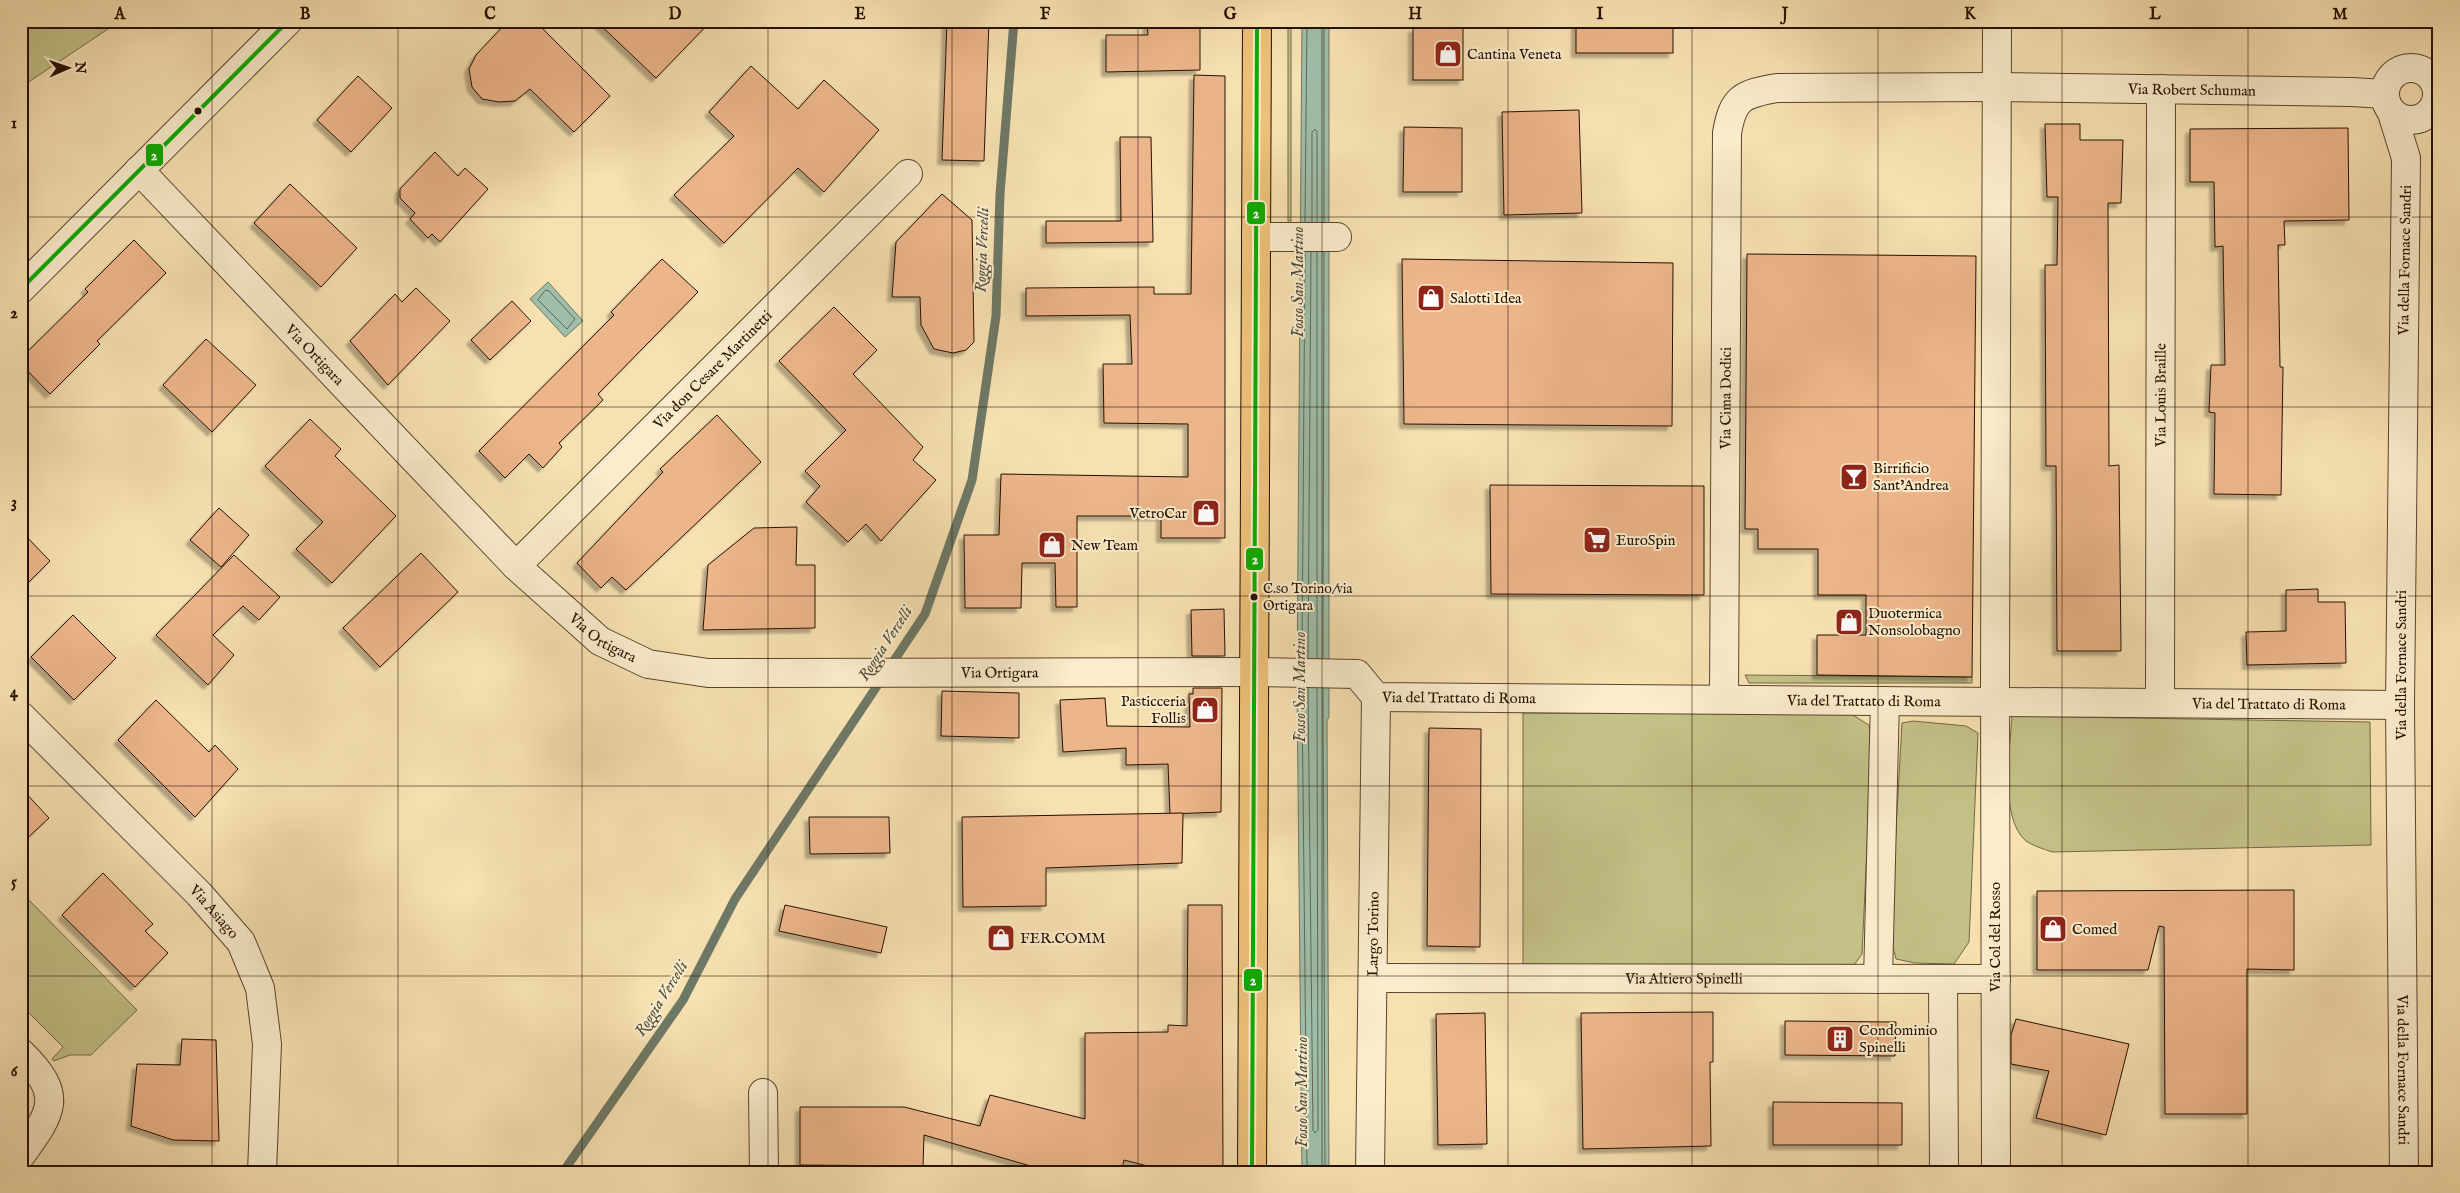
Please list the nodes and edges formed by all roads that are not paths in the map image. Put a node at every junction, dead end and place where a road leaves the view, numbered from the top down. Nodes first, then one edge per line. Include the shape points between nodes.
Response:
1 (288, 21) edge
2 (1256, 21) edge
3 (1997, 21) edge
4 (2434, 79) edge
5 (1998, 87) junction
6 (2161, 89) junction
7 (1739, 100) joint
8 (2388, 103) junction
9 (2431, 113) edge
10 (2406, 158) junction
11 (139, 170) junction
12 (908, 174) dead end
13 (1256, 236) junction
14 (1337, 237) dead end
15 (21, 289) edge
16 (516, 566) junction
17 (1254, 672) junction
18 (1338, 674) joint
19 (1376, 697) junction
20 (1724, 698) junction
21 (1884, 701) junction
22 (1995, 702) junction
23 (2160, 703) junction
24 (2400, 705) junction
25 (21, 716) edge
26 (1373, 978) junction
27 (1996, 979) junction
28 (1878, 980) junction
29 (1943, 980) junction
30 (21, 1053) edge
31 (763, 1093) dead end
32 (21, 1155) edge
33 (262, 1172) edge
34 (764, 1172) edge
35 (1252, 1172) edge
36 (1370, 1172) edge
37 (1944, 1172) edge
38 (1996, 1172) edge
39 (2404, 1172) edge

1 - 11 street
2 - 13 main road
3 - 5 street, Via Col del Rosso
4 - 8 street via 2421,71 2405,69 2390,78
4 - 9 street via 2436,98
5 - 6 street, Via Robert Schuman
5 - 7 street, Via Robert Schuman via 1777,88 1755,92
5 - 22 street, Via Col del Rosso
6 - 8 street, Via Robert Schuman
6 - 23 street, Via Louis Braille
7 - 20 street, Via Cima Dodici via 1730,113 1728,133
8 - 9 street via 2404,119 2418,119
8 - 10 street, Via della Fornace Sandri
9 - 10 street, Via della Fornace Sandri
10 - 24 street, Via della Fornace Sandri
11 - 15 street
11 - 16 street, Via Ortigara
12 - 16 street, Via don Cesare Martinetti
13 - 14 street
13 - 17 main road
16 - 17 street, Via Ortigara via 600,641 648,664 708,674
17 - 18 street, Via Ortigara
17 - 35 main road
18 - 19 street, Via del Trattato di Roma via 1357,674
19 - 20 street, Via del Trattato di Roma
19 - 26 street, Largo Torino
20 - 21 street, Via del Trattato di Roma
21 - 22 street, Via del Trattato di Roma
21 - 28 street
22 - 23 street, Via del Trattato di Roma
22 - 27 street, Via Col del Rosso
23 - 24 street, Via del Trattato di Roma
24 - 39 street, Via della Fornace Sandri
25 - 33 street, Via Asiago via 199,894 241,942 260,988 267,1044
26 - 28 street, Via Altiero Spinelli
26 - 36 street, Largo Torino
27 - 29 street, Via Altiero Spinelli
27 - 38 street, Via Col del Rosso
28 - 29 street, Via Altiero Spinelli
29 - 37 street
30 - 32 street via 47,1083 50,1106 43,1124
31 - 34 street

